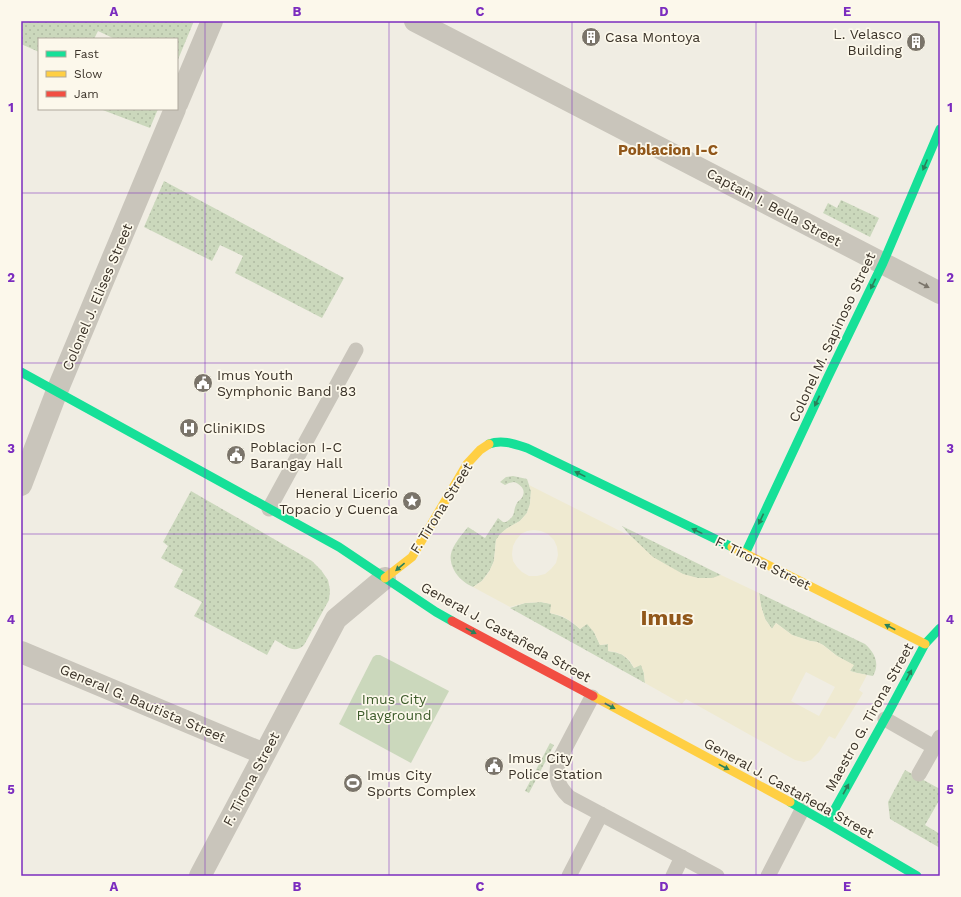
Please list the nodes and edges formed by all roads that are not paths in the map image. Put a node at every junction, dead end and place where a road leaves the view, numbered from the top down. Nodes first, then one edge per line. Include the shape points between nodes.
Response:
1 (212, 21) edge
2 (415, 21) edge
3 (178, 102) edge
4 (175, 110) edge
5 (940, 129) edge
6 (883, 263) junction
7 (940, 293) edge
8 (356, 350) dead end
9 (21, 372) edge
10 (57, 392) junction
11 (21, 485) edge
12 (269, 509) junction
13 (745, 554) junction
14 (385, 578) junction
15 (940, 628) edge
16 (925, 644) junction
17 (21, 652) edge
18 (592, 697) junction
19 (885, 719) junction
20 (937, 742) edge
21 (264, 754) junction
22 (918, 774) dead end
23 (802, 810) junction
24 (601, 814) junction
25 (827, 823) junction
26 (682, 857) junction
27 (200, 876) edge
28 (569, 876) edge
29 (673, 876) edge
30 (717, 876) edge
31 (768, 876) edge
32 (917, 876) edge

1 - 3 street
2 - 6 street, Captain I. Bella Street
4 - 10 street, Colonel J. Elises Street
5 -> 6 main road, Colonel M. Sapinoso Street
6 -> 7 street, Captain I. Bella Street
6 -> 13 main road, Colonel M. Sapinoso Street
8 - 12 lane
9 - 10 main road, General J. Castañeda Street
10 - 11 street, Colonel J. Elises Street
10 - 12 main road, General J. Castañeda Street
12 - 14 main road, General J. Castañeda Street via 339,547
13 -> 14 main road, F. Tirona Street via 527,448 504,441 491,443 474,455 412,557
16 -> 13 main road, F. Tirona Street
14 -> 18 main road, General J. Castañeda Street via 436,612
14 - 21 street, F. Tirona Street via 336,619
15 - 16 main road, Maestro G. Tirona Street
19 -> 16 main road, Maestro G. Tirona Street
17 - 21 street, General G. Bautista Street
18 -> 23 main road, General J. Castañeda Street
18 - 24 lane via 560,758 556,774 562,790 568,797
19 - 20 lane
25 -> 19 main road, Maestro G. Tirona Street
20 - 22 lane
21 - 27 street, F. Tirona Street
23 - 25 main road, General J. Castañeda Street
23 - 31 lane
24 - 26 lane
24 - 28 lane
25 - 32 main road, General J. Castañeda Street
26 - 29 lane
26 - 30 lane

